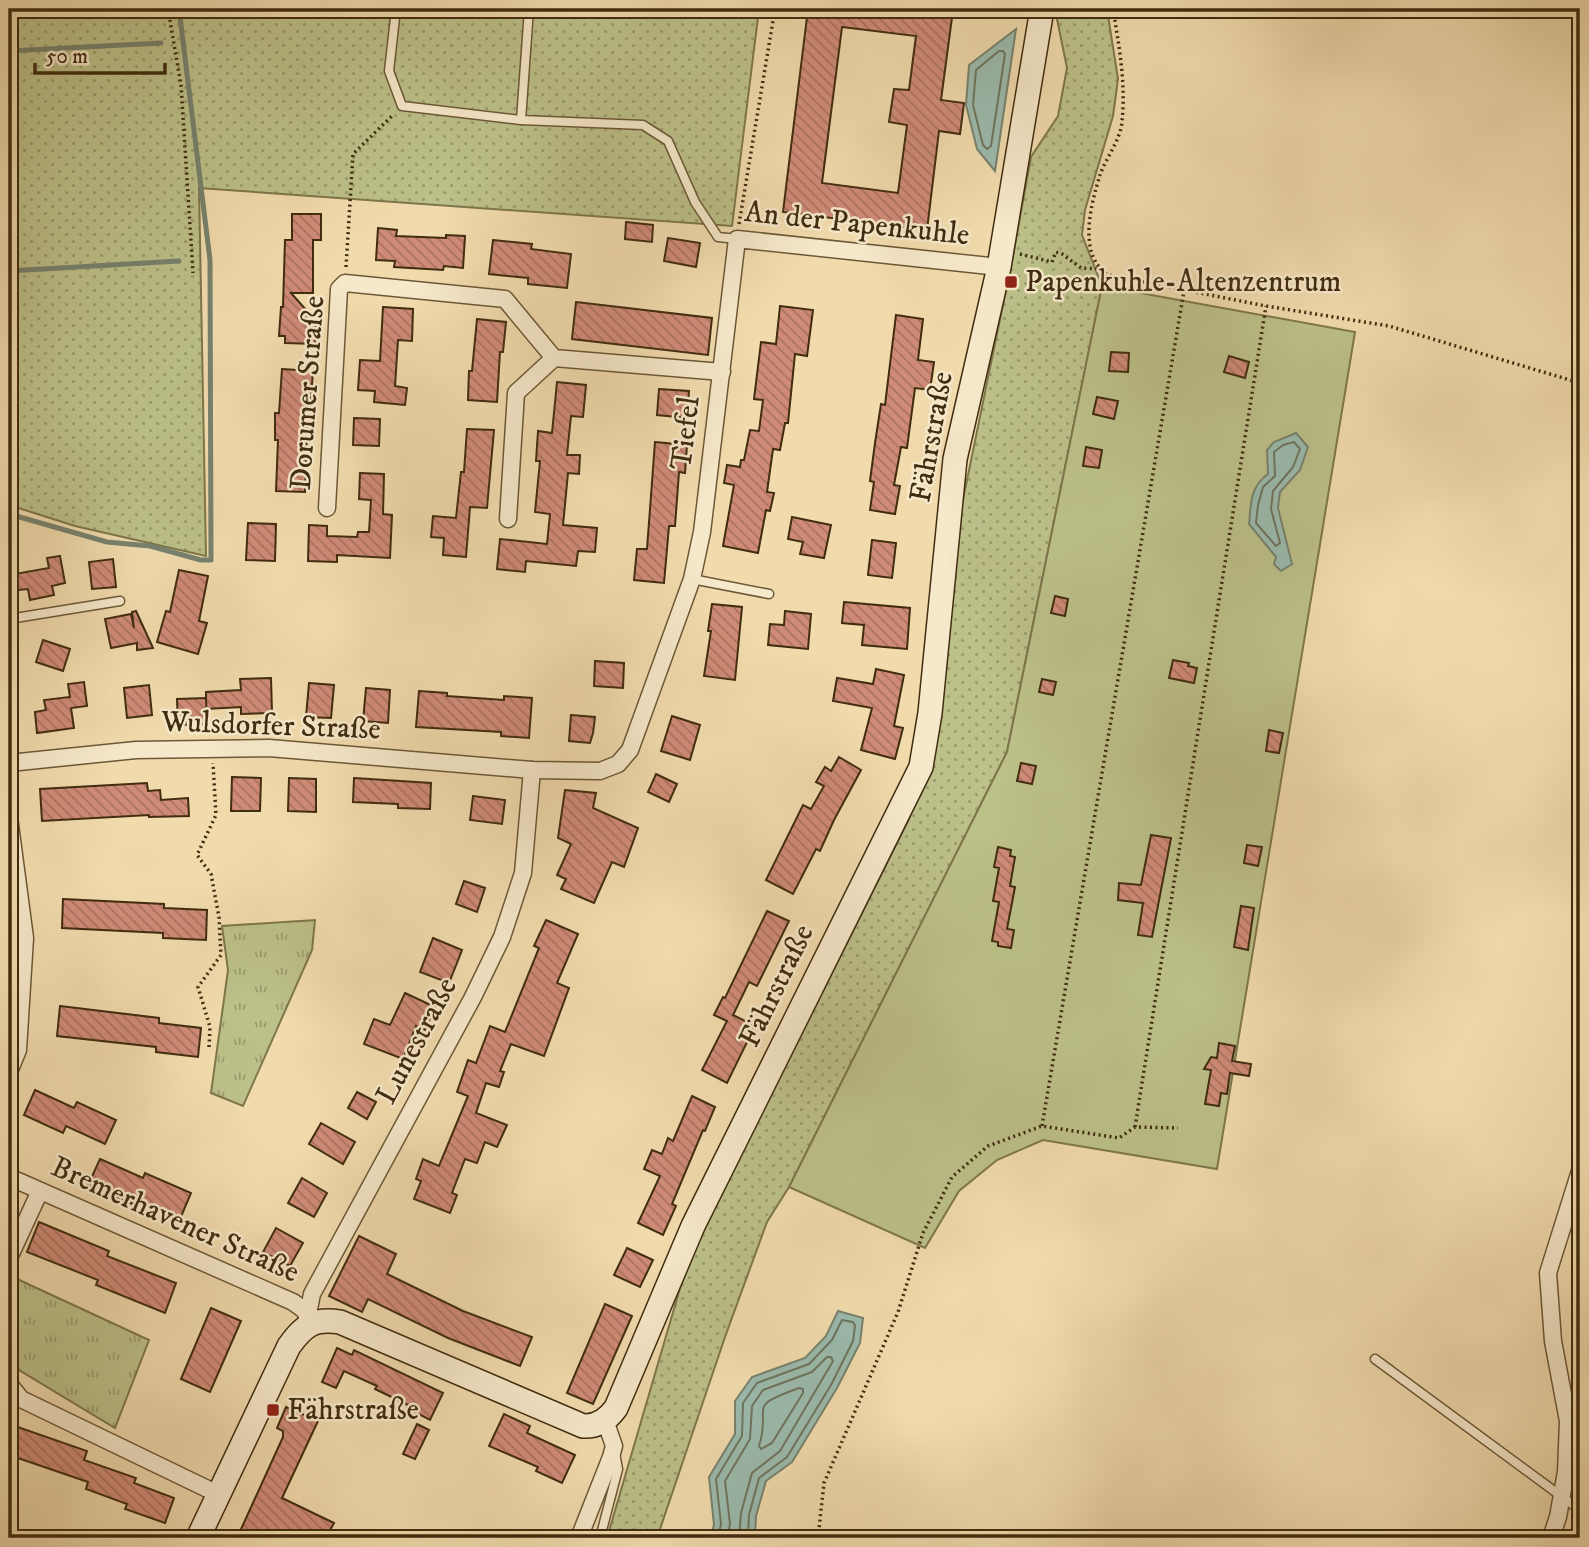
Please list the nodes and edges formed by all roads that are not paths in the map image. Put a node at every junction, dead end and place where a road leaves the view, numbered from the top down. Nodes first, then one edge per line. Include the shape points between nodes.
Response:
1 (396, 9) edge
2 (529, 9) edge
3 (1042, 9) edge
4 (521, 120) junction
5 (737, 239) junction
6 (1000, 258) junction
7 (554, 358) junction
8 (722, 372) junction
9 (327, 508) dead end
10 (508, 519) dead end
11 (692, 579) junction
12 (769, 594) dead end
13 (120, 601) dead end
14 (9, 619) edge
15 (9, 763) edge
16 (533, 770) junction
17 (9, 817) edge
18 (17, 939) edge
19 (9, 1072) edge
20 (1580, 1171) edge
21 (9, 1177) edge
22 (40, 1191) junction
23 (9, 1258) edge
24 (311, 1323) junction
25 (1375, 1359) dead end
26 (9, 1384) edge
27 (605, 1420) junction
28 (614, 1446) junction
29 (218, 1494) junction
30 (1561, 1497) junction
31 (1580, 1510) edge
32 (198, 1538) edge
33 (579, 1538) edge
34 (600, 1538) edge
35 (1551, 1538) edge

1 - 4 lane, An der Papenkuhle via 389,71 402,106
2 - 4 lane
3 - 6 street, Fährstraße
4 - 5 lane, An der Papenkuhle via 643,125 668,141 695,202 718,237
5 - 6 street, An der Papenkuhle
5 - 8 street, Tiefel
6 - 27 street, Fährstraße via 956,459 921,767 693,1227 616,1408
7 - 8 street
7 - 9 street, Dorumer Straße via 505,299 345,283 339,289
7 - 10 street via 516,393
8 - 11 street, Tiefel
11 - 12 lane
11 - 16 street, Tiefel via 630,750 618,764 600,771
13 - 14 lane
15 - 16 street, Wulsdorfer Straße via 136,750 269,748
16 - 24 street, Lunestraße via 523,873 502,937 312,1294
17 - 18 street
18 - 19 street via 18,1050
20 - 30 street via 1548,1273 1553,1341 1568,1421
21 - 22 street, Bremerhavener Straße
22 - 23 street
22 - 24 street, Bremerhavener Straße via 293,1302
24 - 27 street via 340,1322 583,1426
24 - 29 street via 289,1346
25 - 30 lane
26 - 29 street via 21,1399
27 - 28 street
28 - 33 street
28 - 34 lane via 618,1469
29 - 32 street
30 - 31 lane
30 - 35 street

